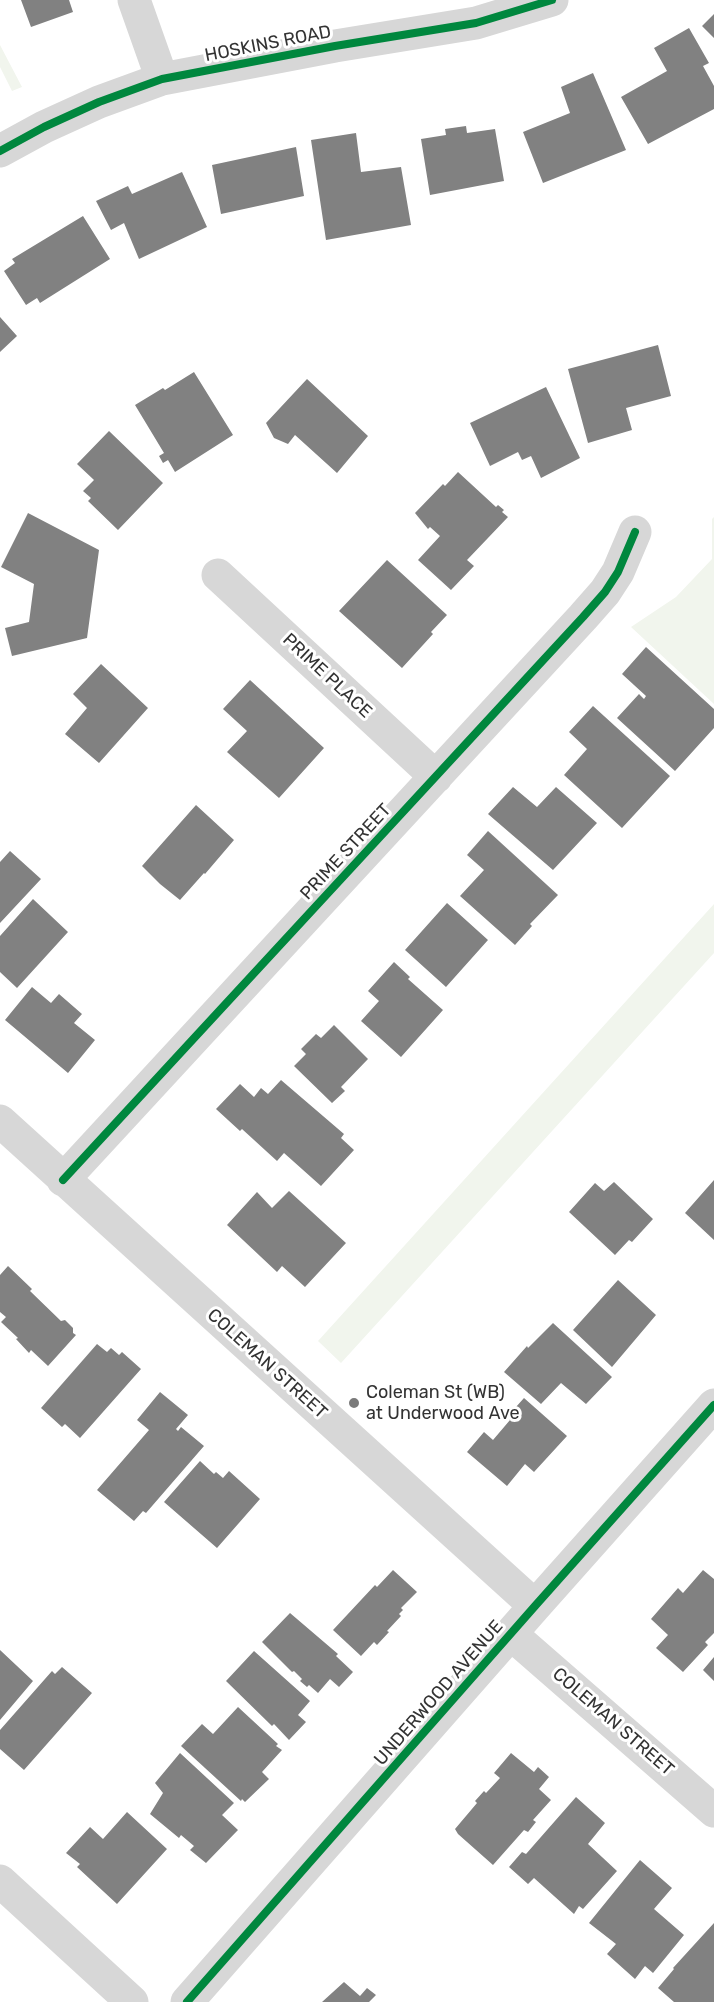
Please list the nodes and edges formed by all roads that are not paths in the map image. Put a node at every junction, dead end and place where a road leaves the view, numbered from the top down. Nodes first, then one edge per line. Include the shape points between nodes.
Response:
1 (134, 0) edge
2 (552, 0) edge
3 (162, 79) junction
4 (0, 152) edge
5 (635, 532) dead end
6 (218, 575) dead end
7 (436, 777) junction
8 (0, 1121) edge
9 (63, 1180) junction
10 (714, 1406) edge
11 (535, 1606) junction
12 (511, 1634) junction
13 (714, 1810) edge
14 (0, 1881) edge
15 (132, 2002) edge
16 (187, 2002) edge

1 - 3 street
2 - 3 street, HOSKINS ROAD via 476,23
3 - 4 street, HOSKINS ROAD via 99,102
5 - 7 street, PRIME STREET via 605,592
6 - 7 street, PRIME PLACE
7 - 9 street, PRIME STREET
8 - 9 street, COLEMAN STREET
9 - 11 street, COLEMAN STREET
10 - 11 street, UNDERWOOD AVENUE
11 - 12 street, UNDERWOOD AVENUE
12 - 13 street, COLEMAN STREET
12 - 16 street, UNDERWOOD AVENUE
14 - 15 street

